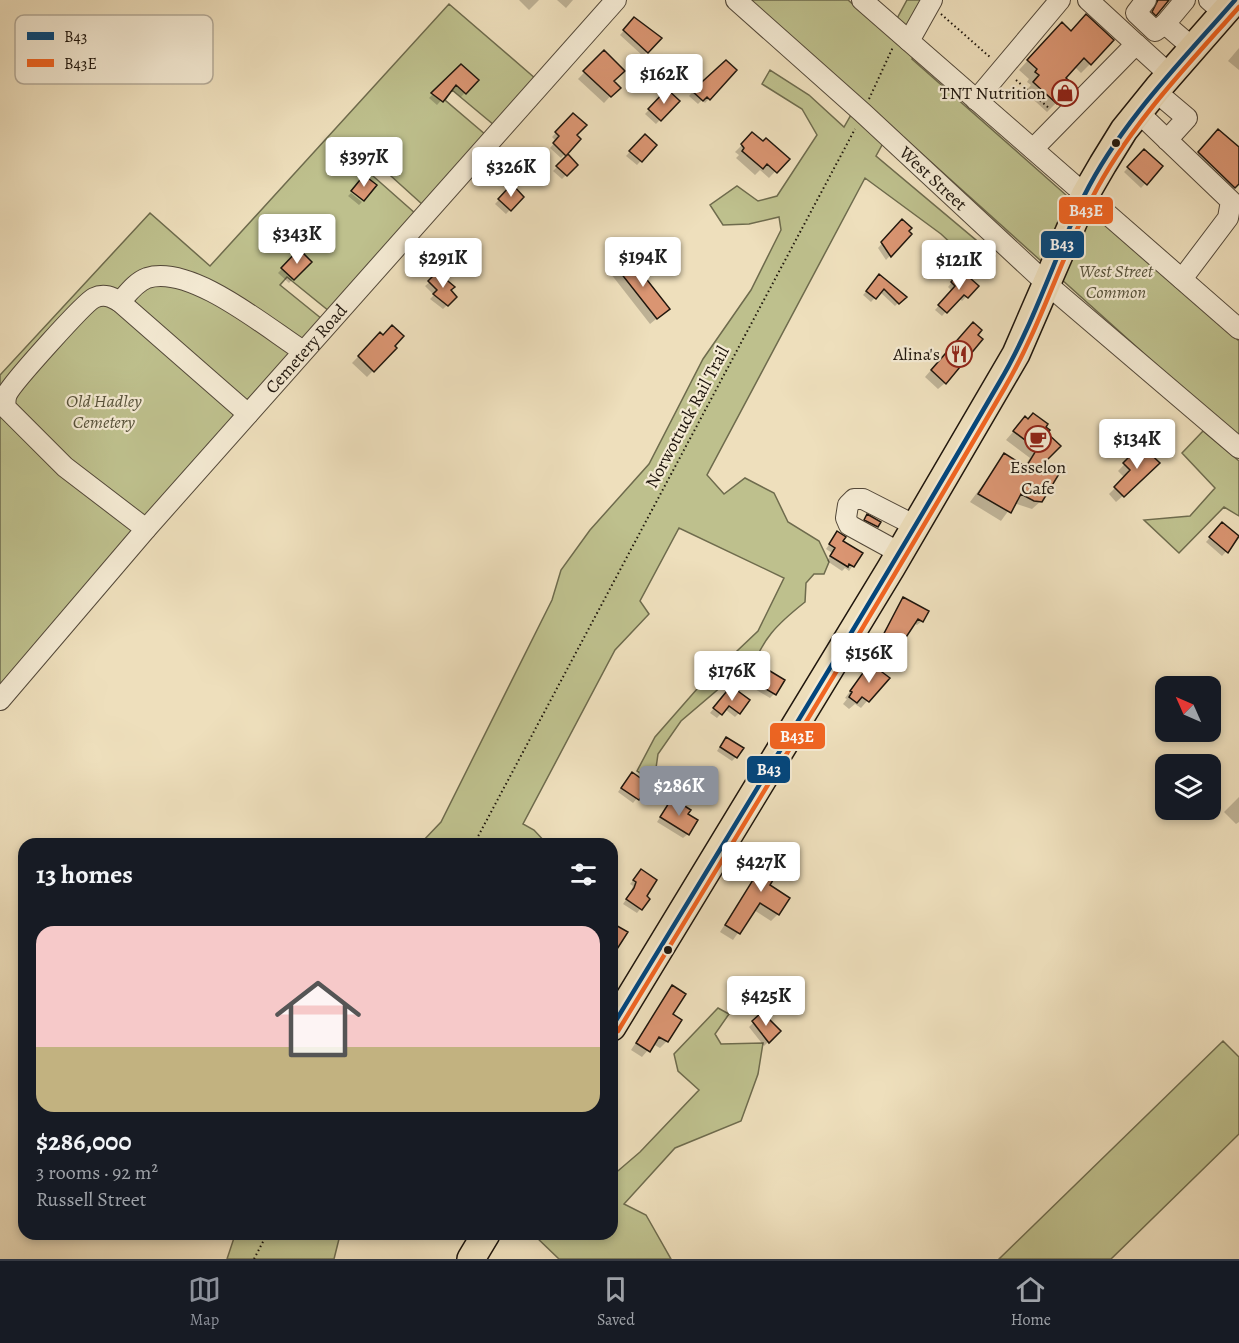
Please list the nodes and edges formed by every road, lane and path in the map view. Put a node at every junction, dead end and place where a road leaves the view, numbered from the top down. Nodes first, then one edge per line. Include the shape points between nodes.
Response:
1 (616, 0) edge
2 (736, 0) edge
3 (862, 0) edge
4 (1060, 0) edge
5 (1088, 0) edge
6 (1146, 0) edge
7 (1185, 0) edge
8 (1222, 4) edge
9 (935, 5) edge
10 (1165, 24) junction
11 (905, 37) junction
12 (1136, 44) junction
13 (1193, 48) junction
14 (1003, 68) junction
15 (1162, 83) junction
16 (976, 100) junction
17 (1053, 112) dead end
18 (1138, 112) junction
19 (863, 113) junction
20 (1167, 140) junction
21 (1033, 149) junction
22 (1085, 195) junction
23 (1234, 205) edge
24 (1182, 279) junction
25 (1048, 285) junction
26 (120, 302) junction
27 (1239, 329) edge
28 (303, 351) junction
29 (248, 414) junction
30 (1239, 448) edge
31 (916, 526) junction
32 (146, 529) junction
33 (900, 553) junction
34 (0, 700) edge
35 (477, 838) edge
36 (618, 1017) edge
37 (264, 1240) edge
38 (482, 1240) edge
39 (254, 1259) edge
40 (471, 1259) edge

1 - 28 street, Cemetery Road
2 - 19 street, West Street
3 - 11 street
4 - 14 street
5 - 12 street
6 - 10 street via 1136,13 1155,31
7 - 10 street
8 - 13 highway
9 - 11 street
9 - 14 path
10 - 13 street
11 - 16 street
11 - 19 path, Norwottuck Rail Trail
12 - 15 street
12 - 21 street
13 - 15 highway
14 - 16 street
14 - 17 path
15 - 18 highway
15 - 20 street via 1187,118
16 - 21 street
18 - 20 street
18 - 22 highway
19 - 25 street, West Street
19 - 35 path, Norwottuck Rail Trail
20 - 23 street
21 - 22 street
22 - 24 street
22 - 25 highway
23 - 24 street via 1212,242
24 - 27 street
25 - 30 street, West Street
25 - 31 highway via 1017,354
26 - 28 street via 146,278 179,277 215,294
26 - 29 street
26 - 32 street via 103,295 86,304 12,387 5,400 6,408 65,467
28 - 29 street, Cemetery Road
29 - 32 street, Cemetery Road
31 - 33 highway
31 - 33 street via 863,499 854,499 848,505 849,525
32 - 34 street, Cemetery Road
33 - 36 highway
37 - 39 path
38 - 40 highway

